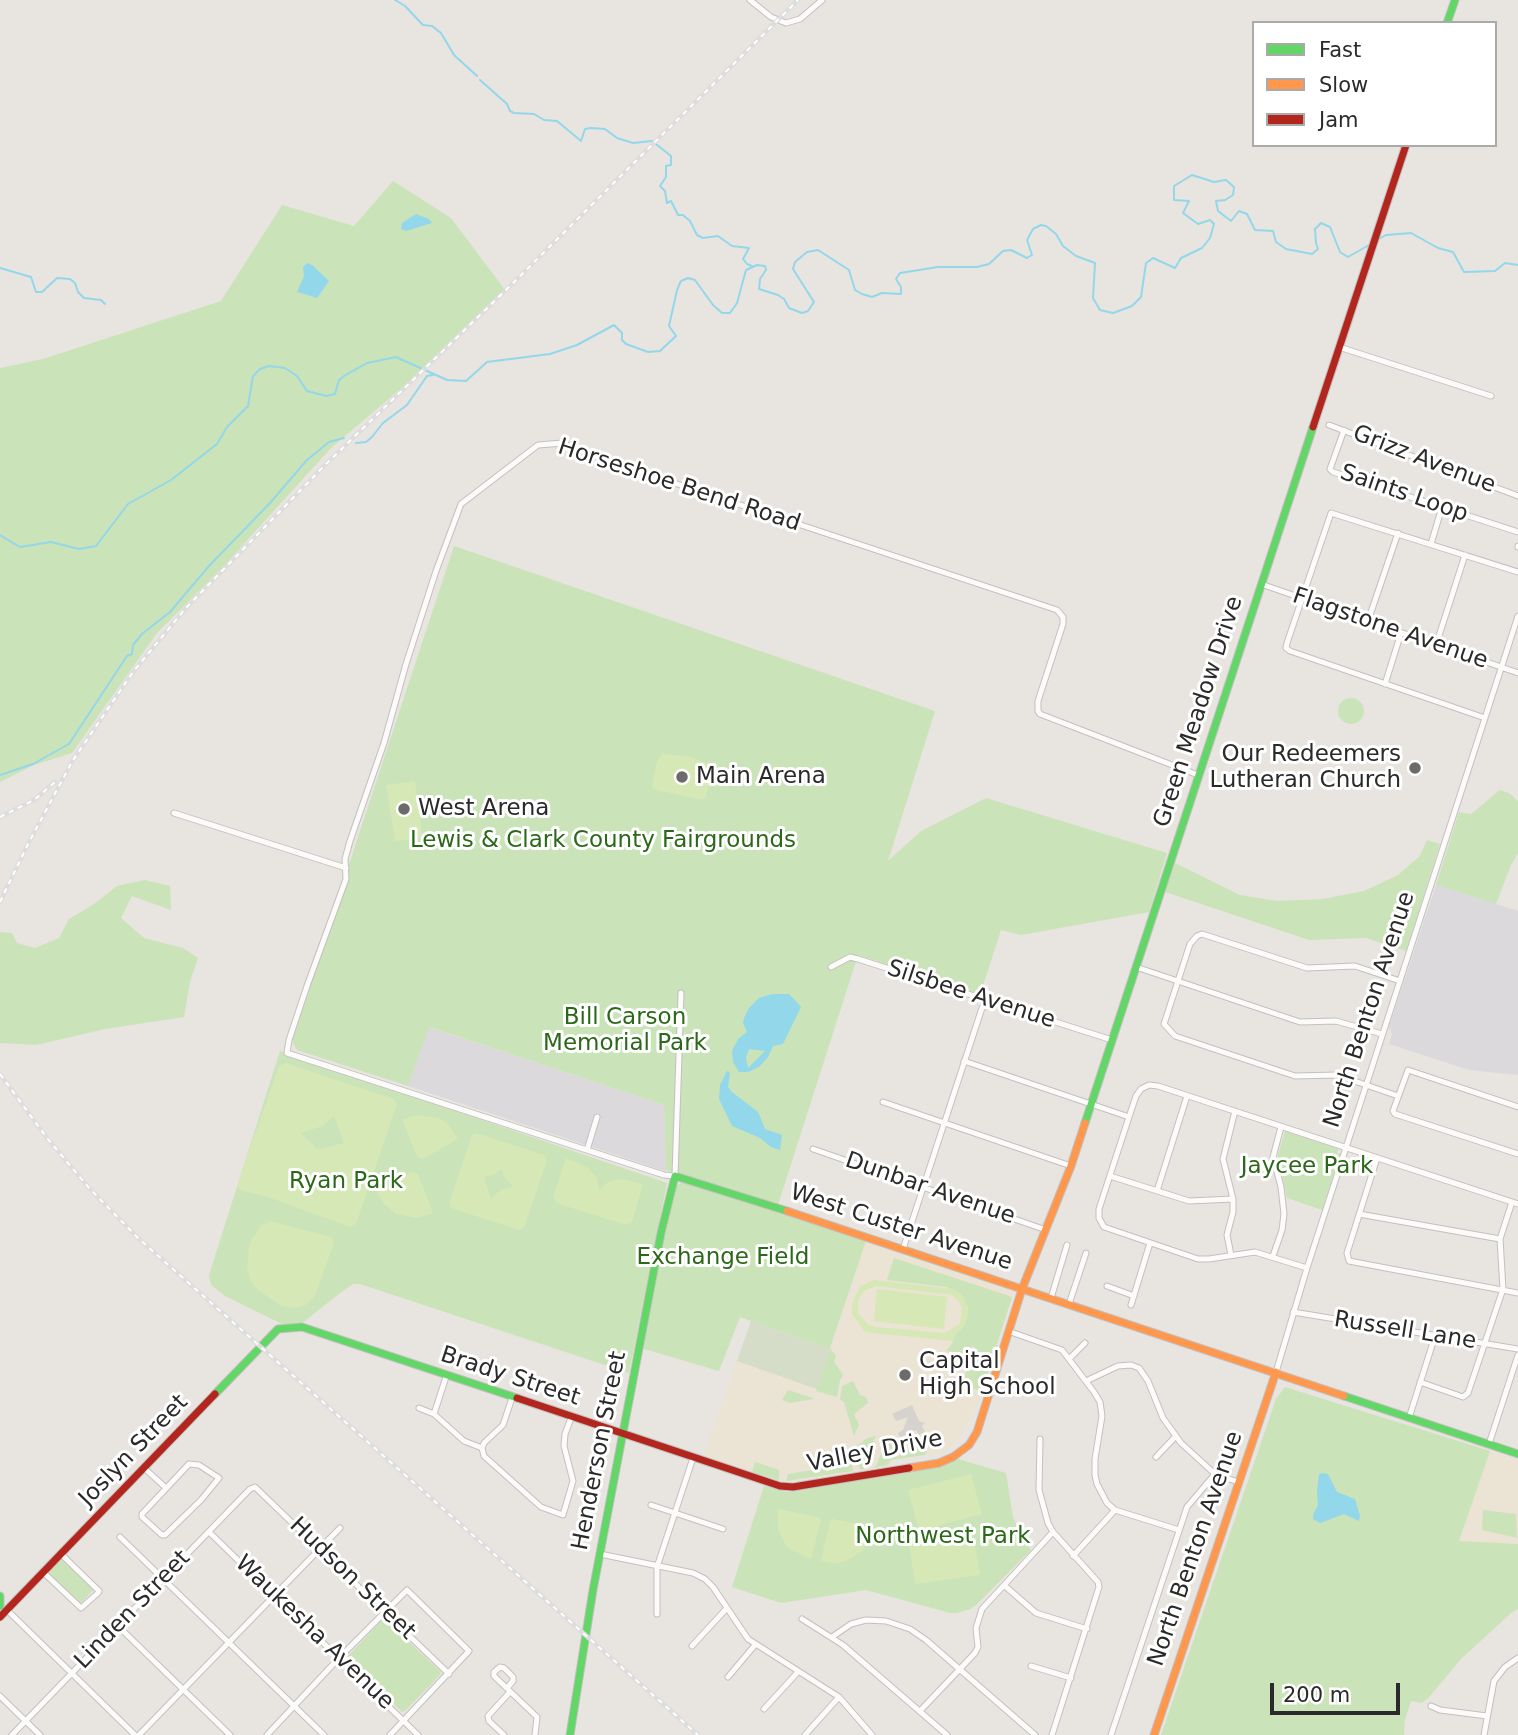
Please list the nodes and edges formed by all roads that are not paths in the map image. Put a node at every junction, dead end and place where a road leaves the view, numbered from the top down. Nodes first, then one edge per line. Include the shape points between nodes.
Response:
1 (750, 0) edge
2 (822, 0) edge
3 (1455, 0) edge
4 (1448, 21) edge
5 (1405, 147) edge
6 (1339, 347) junction
7 (1490, 396) dead end
8 (1329, 425) dead end
9 (1344, 430) junction
10 (1518, 496) edge
11 (1443, 507) junction
12 (1518, 532) edge
13 (1398, 533) junction
14 (1431, 544) junction
15 (1465, 555) junction
16 (1518, 572) edge
17 (1261, 584) junction
18 (1301, 598) junction
19 (1518, 617) edge
20 (1368, 621) junction
21 (1401, 633) junction
22 (1436, 645) junction
23 (1500, 667) junction
24 (1518, 673) edge
25 (1385, 684) junction
26 (1485, 718) junction
27 (1198, 775) junction
28 (174, 813) dead end
29 (346, 868) junction
30 (831, 967) dead end
31 (1136, 967) junction
32 (1177, 981) junction
33 (1400, 981) junction
34 (681, 993) dead end
35 (990, 1002) junction
36 (1382, 1034) junction
37 (291, 1036) joint
38 (1112, 1040) junction
39 (964, 1061) junction
40 (1365, 1086) junction
41 (1187, 1096) junction
42 (1398, 1096) junction
43 (883, 1102) dead end
44 (1091, 1104) junction
45 (1518, 1107) edge
46 (1235, 1111) junction
47 (597, 1117) dead end
48 (1129, 1117) junction
49 (944, 1123) junction
50 (1281, 1127) junction
51 (1346, 1147) junction
52 (813, 1149) dead end
53 (587, 1150) junction
54 (1518, 1154) edge
55 (1377, 1158) junction
56 (1070, 1166) junction
57 (675, 1176) junction
58 (1110, 1176) junction
59 (923, 1187) junction
60 (1157, 1191) junction
61 (1233, 1199) junction
62 (1515, 1203) edge
63 (1359, 1214) junction
64 (1046, 1230) junction
65 (1500, 1239) junction
66 (1150, 1243) junction
67 (1068, 1245) dead end
68 (903, 1249) junction
69 (1086, 1252) dead end
70 (1231, 1255) junction
71 (1273, 1256) junction
72 (1307, 1268) junction
73 (1107, 1286) dead end
74 (1023, 1289) junction
75 (1503, 1289) junction
76 (1518, 1293) edge
77 (1134, 1296) junction
78 (1051, 1298) junction
79 (1069, 1304) junction
80 (1131, 1306) dead end
81 (1293, 1312) junction
82 (302, 1327) joint
83 (1008, 1331) junction
84 (1436, 1336) junction
85 (1086, 1343) dead end
86 (1485, 1343) junction
87 (1518, 1349) edge
88 (1518, 1355) edge
89 (1069, 1359) junction
90 (1276, 1373) junction
91 (446, 1377) junction
92 (1086, 1381) junction
93 (1420, 1382) junction
94 (512, 1398) junction
95 (419, 1408) dead end
96 (434, 1414) junction
97 (570, 1418) junction
98 (1409, 1418) junction
99 (622, 1435) junction
100 (1175, 1436) junction
101 (1040, 1439) dead end
102 (1489, 1444) junction
103 (482, 1448) junction
104 (1518, 1454) edge
105 (1156, 1457) dead end
106 (693, 1458) junction
107 (144, 1468) junction
108 (1215, 1474) junction
109 (1238, 1482) junction
110 (254, 1486) joint
111 (165, 1487) junction
112 (787, 1487) joint
113 (651, 1504) dead end
114 (1115, 1510) junction
115 (675, 1513) junction
116 (340, 1528) dead end
117 (723, 1529) dead end
118 (1179, 1530) junction
119 (209, 1532) junction
120 (1053, 1532) junction
121 (120, 1537) dead end
122 (320, 1548) junction
123 (61, 1554) junction
124 (600, 1554) junction
125 (1073, 1556) junction
126 (657, 1567) junction
127 (43, 1572) junction
128 (163, 1579) junction
129 (1004, 1586) junction
130 (274, 1595) junction
131 (0, 1596) edge
132 (3, 1608) edge
133 (727, 1608) junction
134 (385, 1611) junction
135 (657, 1614) dead end
136 (0, 1616) edge
137 (802, 1619) dead end
138 (118, 1626) junction
139 (1087, 1629) junction
140 (832, 1637) junction
141 (228, 1642) junction
142 (755, 1645) junction
143 (692, 1646) dead end
144 (339, 1658) junction
145 (1518, 1658) edge
146 (1031, 1666) dead end
147 (960, 1670) junction
148 (798, 1672) junction
149 (72, 1673) junction
150 (449, 1674) junction
151 (728, 1677) dead end
152 (1072, 1678) junction
153 (183, 1689) junction
154 (0, 1696) edge
155 (839, 1697) junction
156 (295, 1706) junction
157 (1431, 1706) dead end
158 (764, 1709) dead end
159 (920, 1711) junction
160 (1487, 1716) junction
161 (25, 1720) junction
162 (404, 1721) junction
163 (12, 1735) edge
164 (40, 1735) edge
165 (137, 1735) edge
166 (230, 1735) edge
167 (267, 1735) edge
168 (324, 1735) edge
169 (390, 1735) edge
170 (418, 1735) edge
171 (504, 1735) edge
172 (535, 1735) edge
173 (570, 1735) edge
174 (805, 1735) edge
175 (871, 1735) edge
176 (947, 1735) edge
177 (1035, 1735) edge
178 (1052, 1735) edge
179 (1111, 1735) edge
180 (1154, 1735) edge
181 (1485, 1735) edge

1 - 2 street via 786,23 800,19
3 - 4 main road
5 - 6 main road, Green Meadow Drive
6 - 7 street
6 - 17 main road, Green Meadow Drive
8 - 9 street, Grizz Avenue
9 - 10 street, Grizz Avenue
9 - 11 street, Saints Loop via 1330,469 1333,472
11 - 12 street, Saints Loop
11 - 14 street
13 - 14 street
13 - 18 street via 1331,513
13 - 20 street
14 - 15 street
15 - 16 street
15 - 22 street
17 - 18 street, Flagstone Avenue
17 - 27 main road, Green Meadow Drive
18 - 20 street, Flagstone Avenue
18 - 25 street via 1286,648
19 - 23 street, North Benton Avenue
20 - 21 street, Flagstone Avenue
21 - 22 street, Flagstone Avenue
21 - 25 street
22 - 23 street, Flagstone Avenue
23 - 24 street, Flagstone Avenue
23 - 26 street, North Benton Avenue
25 - 26 street
26 - 33 street, North Benton Avenue
27 - 29 street, Horseshoe Bend Road via 1040,714 1038,701 1063,624 1057,610 563,443 546,443 461,504 350,841
27 - 31 main road, Green Meadow Drive
28 - 29 street
29 - 37 street, Horseshoe Bend Road
30 - 35 street, Silsbee Avenue via 850,957
31 - 32 street
31 - 38 main road, Green Meadow Drive
32 - 33 street via 1190,944 1202,934 1307,968 1355,966
32 - 36 street via 1300,1022 1336,1021
32 - 40 street via 1164,1024 1175,1036 1295,1076 1330,1074
33 - 36 street, North Benton Avenue
34 - 57 street
35 - 38 street, Silsbee Avenue
35 - 39 street via 982,1008
36 - 40 street, North Benton Avenue
37 - 53 street, West Custer Avenue via 287,1054
38 - 44 main road, Green Meadow Drive
39 - 44 street
39 - 49 street
40 - 42 street
40 - 51 street, North Benton Avenue
41 - 46 street
41 - 48 street via 1158,1086 1141,1088
41 - 60 street
42 - 45 street via 1408,1070
42 - 54 street via 1395,1114
43 - 49 street
44 - 48 street
44 - 56 main road, Green Meadow Drive
46 - 50 street
46 - 61 street via 1223,1157
47 - 53 street
48 - 58 street
49 - 56 street
49 - 59 street
50 - 51 street
50 - 71 street via 1273,1157 1284,1214
51 - 55 street
51 - 72 street, North Benton Avenue
52 - 59 street, Dunbar Avenue
53 - 57 street, West Custer Avenue
55 - 62 street
55 - 63 street
56 - 64 main road, Green Meadow Drive
57 - 68 main road, West Custer Avenue
57 - 99 main road, Henderson Street
58 - 60 street
58 - 66 street via 1099,1209 1101,1223
59 - 64 street, Dunbar Avenue
59 - 68 street
60 - 61 street via 1189,1201
61 - 70 street via 1227,1235
62 - 65 street
63 - 65 street
63 - 75 street via 1347,1253 1353,1264
64 - 74 main road, Green Meadow Drive
65 - 75 street
66 - 70 street via 1198,1259
66 - 77 street
67 - 78 street
68 - 74 main road, West Custer Avenue
69 - 79 street
70 - 71 street via 1255,1252
71 - 72 street
72 - 81 street, North Benton Avenue
73 - 77 street
74 - 78 main road, West Custer Avenue
74 - 83 main road, Valley Drive
75 - 76 street
75 - 86 street
77 - 80 street
78 - 79 main road, West Custer Avenue
79 - 90 main road, West Custer Avenue
81 - 84 street, Russell Lane
81 - 90 street, North Benton Avenue
82 - 91 main road, Brady Street
82 - 107 main road, Joslyn Street via 278,1329
83 - 89 street via 1059,1349
83 - 112 main road, Valley Drive via 977,1432 960,1453 939,1463
84 - 86 street, Russell Lane
84 - 93 street
85 - 89 street
86 - 87 street, Russell Lane
86 - 93 street via 1466,1396
88 - 102 street
89 - 92 street
90 - 98 main road, West Custer Avenue
90 - 109 main road, North Benton Avenue
91 - 94 main road, Brady Street
91 - 96 street
92 - 100 street via 1118,1366 1139,1368
92 - 114 street via 1100,1402 1102,1416 1095,1459 1097,1484
93 - 98 street
94 - 97 main road, Brady Street
94 - 103 street via 503,1425
95 - 96 street
96 - 103 street via 464,1441
97 - 99 main road, Brady Street
97 - 103 street via 564,1446 573,1475 563,1515 538,1505 486,1459
98 - 102 main road, West Custer Avenue
99 - 106 main road, Brady Street
99 - 124 main road, Henderson Street
100 - 105 street
100 - 108 street
101 - 120 street via 1039,1490
102 - 104 main road, West Custer Avenue
106 - 112 main road, Brady Street
106 - 115 street
107 - 111 street
107 - 123 main road, Joslyn Street
108 - 109 street
108 - 118 street via 1188,1507
109 - 180 main road, North Benton Avenue
110 - 119 street, Linden Street
110 - 122 street, Hudson Street
111 - 111 street via 189,1464 218,1476 165,1535 142,1517
113 - 115 street
114 - 118 street
114 - 125 street
115 - 117 street
115 - 126 street
116 - 122 street
118 - 179 street
119 - 128 street, Linden Street
119 - 130 street, Waukesha Avenue
120 - 125 street
120 - 129 street
121 - 128 street
122 - 130 street
122 - 134 street, Hudson Street
123 - 127 main road, Joslyn Street
123 - 127 street via 99,1591 94,1597 81,1608
124 - 126 street
124 - 173 main road, Henderson Street
125 - 139 street via 1099,1587
126 - 133 street via 699,1576
126 - 135 street
127 - 132 main road, Joslyn Street
128 - 138 street, Linden Street
128 - 141 street
129 - 139 street via 1037,1613
129 - 147 street via 979,1615 977,1650
130 - 141 street
130 - 144 street, Waukesha Avenue
131 - 132 main road
132 - 136 main road, Joslyn Street
132 - 149 street
133 - 142 street
133 - 143 street
134 - 144 street
134 - 150 street, Hudson Street
134 - 150 street via 404,1590 409,1592 469,1651
137 - 140 street
138 - 149 street, Linden Street
138 - 153 street
139 - 152 street
140 - 147 street via 860,1622 894,1623 918,1634
140 - 159 street
141 - 153 street
141 - 156 street
142 - 148 street
142 - 151 street
144 - 156 street
144 - 162 street, Waukesha Avenue
145 - 160 street via 1494,1681
146 - 152 street
147 - 159 street
147 - 177 street
148 - 155 street
148 - 158 street
149 - 161 street, Linden Street
149 - 165 street
150 - 162 street
152 - 178 street
153 - 165 street
153 - 166 street
154 - 161 street
155 - 174 street
155 - 175 street
156 - 167 street
156 - 168 street
157 - 160 street
159 - 176 street
160 - 181 street
161 - 163 street, Linden Street
161 - 164 street
162 - 169 street
162 - 170 street, Waukesha Avenue
171 - 172 street via 488,1717 509,1690 537,1717

